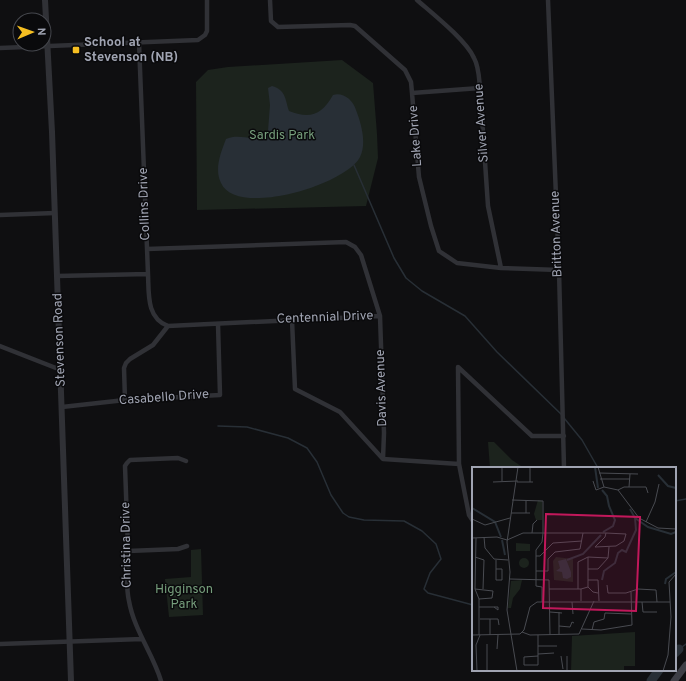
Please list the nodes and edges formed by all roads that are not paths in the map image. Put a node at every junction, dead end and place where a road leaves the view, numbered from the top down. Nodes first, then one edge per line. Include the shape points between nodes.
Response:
1 (45, 0) edge
2 (208, 0) edge
3 (270, 0) edge
4 (417, 0) edge
5 (548, 0) edge
6 (46, 12) edge
7 (138, 43) junction
8 (52, 46) edge
9 (12, 47) edge
10 (0, 48) edge
11 (47, 52) edge
12 (480, 88) junction
13 (412, 93) junction
14 (55, 213) junction
15 (0, 215) edge
16 (147, 249) junction
17 (501, 268) junction
18 (559, 270) junction
19 (148, 274) junction
20 (57, 276) junction
21 (380, 316) junction
22 (292, 320) junction
23 (218, 324) junction
24 (168, 326) junction
25 (0, 346) edge
26 (61, 370) junction
27 (125, 400) junction
28 (62, 406) junction
29 (564, 436) junction
30 (383, 459) junction
31 (186, 461) dead end
32 (459, 464) junction
33 (564, 467) edge
34 (472, 520) edge
35 (187, 546) dead end
36 (128, 551) junction
37 (142, 639) junction
38 (69, 642) junction
39 (0, 644) edge
40 (686, 665) edge
41 (71, 681) edge
42 (161, 681) edge
43 (674, 681) edge

1 - 6 street, Stevenson Road
2 - 7 street via 208,25 205,35 198,40
3 - 13 street, Lake Drive via 271,21 278,28 355,26 405,70 411,82
4 - 12 street, Silver Avenue via 460,39 474,57
5 - 18 street, Britton Avenue
7 - 8 street
7 - 16 street, Collins Drive
9 - 10 street
11 - 14 street, Stevenson Road
12 - 13 street
12 - 17 street, Silver Avenue via 488,206
13 - 17 street, Lake Drive via 419,177 439,251 457,263
14 - 15 street
14 - 20 street, Stevenson Road
16 - 19 street, Collins Drive
16 - 21 street, Centennial Drive via 346,242 355,247 361,255
17 - 18 street, Lake Drive
18 - 29 street, Britton Avenue
19 - 20 street
19 - 24 street via 149,302 153,314 162,324
20 - 26 street, Stevenson Road
21 - 22 street, Centennial Drive
21 - 30 street, Davis Avenue
22 - 23 street, Centennial Drive
22 - 30 street via 295,389 340,412
23 - 24 street, Centennial Drive
23 - 27 street, Casabello Drive via 220,395
24 - 27 street via 153,345 126,363
25 - 26 street
26 - 28 street, Stevenson Road
27 - 28 street, Casabello Drive
28 - 38 street, Stevenson Road
29 - 32 street via 532,436 458,367
29 - 33 street, Britton Avenue
30 - 32 street
31 - 36 street, Christina Drive via 178,458 130,460 125,466
32 - 34 street
35 - 36 street via 178,549
36 - 37 street, Christina Drive via 129,603
37 - 38 street
37 - 42 street, Christina Drive
38 - 39 street
38 - 41 street, Stevenson Road
40 - 43 main road

